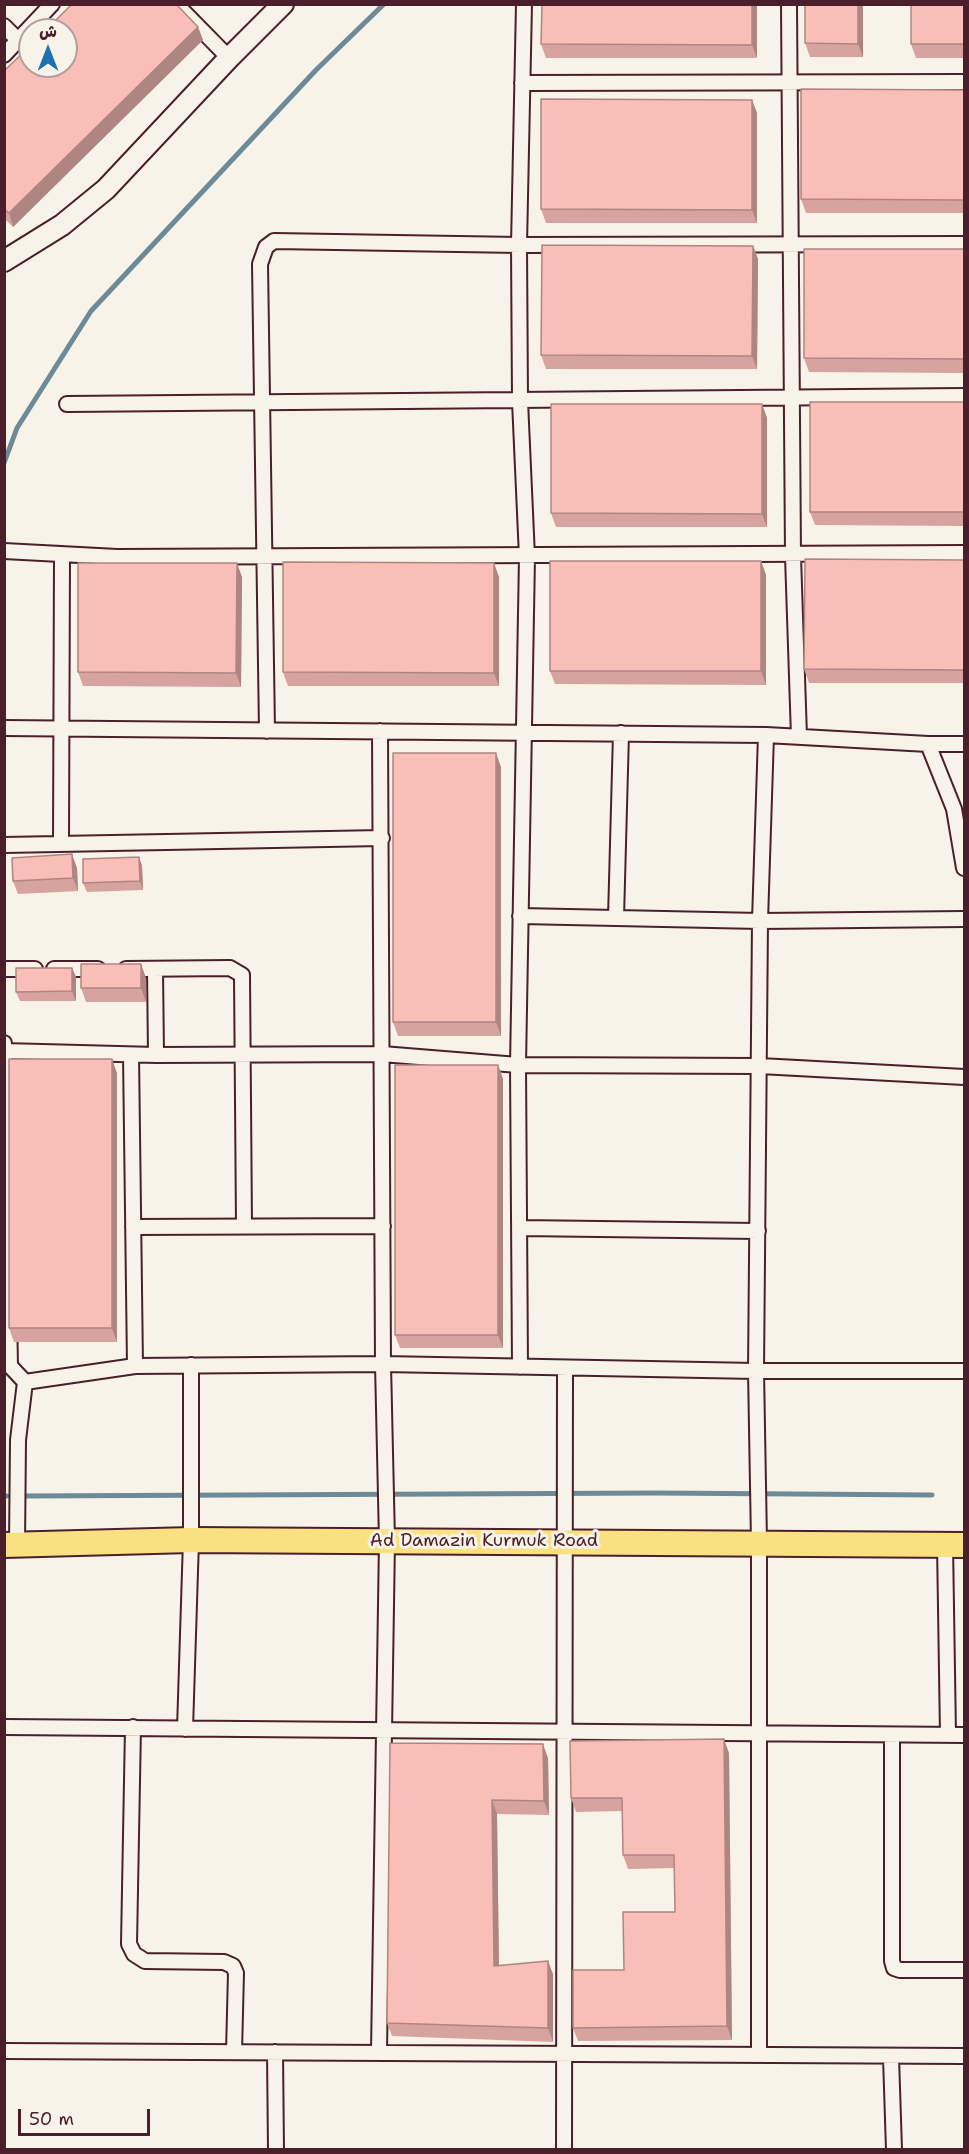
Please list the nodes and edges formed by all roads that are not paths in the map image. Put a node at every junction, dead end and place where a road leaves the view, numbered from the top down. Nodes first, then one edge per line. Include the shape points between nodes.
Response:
1 (52, 4) edge
2 (176, 4) edge
3 (283, 4) edge
4 (524, 4) edge
5 (789, 4) edge
6 (39, 18) edge
7 (4, 26) edge
8 (18, 40) joint
9 (4, 55) edge
10 (229, 58) junction
11 (789, 81) junction
12 (964, 82) edge
13 (522, 83) junction
14 (790, 243) junction
15 (964, 244) edge
16 (519, 245) junction
17 (4, 261) edge
18 (964, 396) edge
19 (792, 398) junction
20 (520, 401) junction
21 (261, 402) junction
22 (67, 404) dead end
23 (4, 551) edge
24 (964, 553) edge
25 (62, 555) junction
26 (793, 556) junction
27 (263, 557) junction
28 (527, 557) junction
29 (4, 728) edge
30 (62, 728) junction
31 (267, 731) junction
32 (380, 731) junction
33 (523, 731) junction
34 (621, 732) junction
35 (766, 735) junction
36 (798, 737) junction
37 (928, 744) junction
38 (964, 744) edge
39 (382, 838) junction
40 (61, 844) junction
41 (4, 845) edge
42 (964, 868) edge
43 (520, 916) junction
44 (616, 918) junction
45 (964, 919) edge
46 (760, 921) junction
47 (4, 969) edge
48 (155, 969) junction
49 (4, 1043) edge
50 (5, 1051) edge
51 (131, 1054) junction
52 (382, 1054) junction
53 (156, 1055) junction
54 (241, 1055) junction
55 (518, 1065) junction
56 (760, 1066) junction
57 (964, 1077) edge
58 (244, 1226) junction
59 (383, 1226) junction
60 (133, 1227) junction
61 (520, 1228) junction
62 (758, 1231) junction
63 (382, 1364) junction
64 (191, 1365) junction
65 (135, 1366) junction
66 (520, 1367) junction
67 (565, 1368) junction
68 (756, 1371) junction
69 (964, 1371) edge
70 (26, 1382) junction
71 (191, 1539) junction
72 (387, 1541) junction
73 (563, 1541) junction
74 (759, 1542) junction
75 (955, 1544) edge
76 (11, 1545) edge
77 (4, 1727) edge
78 (133, 1727) junction
79 (185, 1729) junction
80 (383, 1730) junction
81 (566, 1730) junction
82 (758, 1734) junction
83 (948, 1735) junction
84 (964, 1735) edge
85 (892, 1736) junction
86 (964, 1970) edge
87 (4, 2052) edge
88 (234, 2052) junction
89 (275, 2052) junction
90 (379, 2052) junction
91 (566, 2054) junction
92 (759, 2055) junction
93 (964, 2056) edge
94 (891, 2057) junction
95 (276, 2150) edge
96 (564, 2150) edge
97 (894, 2150) edge

1 - 6 street
2 - 10 street
3 - 10 main road
4 - 13 street
5 - 11 street
7 - 8 street
8 - 9 street
10 - 17 main road via 106,189 62,225
11 - 12 street
11 - 13 street
11 - 14 street
13 - 16 street
14 - 15 street
14 - 16 street
14 - 19 street
16 - 20 street
16 - 21 street via 274,241 266,247 260,264
18 - 19 street
19 - 20 street
19 - 26 street
20 - 21 street
20 - 28 street
21 - 22 street
21 - 27 street
23 - 25 street
24 - 26 street
25 - 27 street
25 - 30 street
26 - 28 street
26 - 36 street
27 - 28 street
27 - 31 street
28 - 33 street
29 - 30 street
30 - 31 street
30 - 40 street
31 - 32 street
32 - 33 street
32 - 39 street
33 - 34 street
33 - 43 street
34 - 35 street
34 - 44 street
35 - 36 street
35 - 46 street
36 - 37 street
37 - 38 street
37 - 42 street via 954,809
39 - 40 street
39 - 52 street
40 - 41 street
43 - 44 street
43 - 55 street
44 - 46 street
45 - 46 street
46 - 56 street
47 - 48 street
48 - 53 street
48 - 54 street via 230,968 242,975
49 - 50 street
50 - 51 street
50 - 70 street via 10,1366
51 - 53 street
51 - 60 street
52 - 54 street
52 - 55 street
52 - 59 street
53 - 54 street
54 - 58 street
55 - 56 street
55 - 61 street
56 - 57 street
56 - 62 street
58 - 59 street
58 - 60 street
59 - 63 street
60 - 65 street
61 - 62 street
61 - 66 street
62 - 68 street
63 - 64 street
63 - 66 street
63 - 72 street
64 - 65 street
64 - 71 street
65 - 70 street
66 - 67 street
67 - 68 street
67 - 73 street
68 - 69 street
68 - 74 street
70 - 76 street
71 - 72 highway, Ad Damazin Kurmuk Road
71 - 76 highway, Ad Damazin Kurmuk Road
71 - 79 street
72 - 73 highway, Ad Damazin Kurmuk Road
72 - 80 street
73 - 74 highway, Ad Damazin Kurmuk Road
73 - 81 street
74 - 75 highway, Ad Damazin Kurmuk Road
74 - 82 street
75 - 83 street
77 - 78 street
78 - 79 street
78 - 88 street via 129,1944 134,1954 145,1961 224,1962 233,1966
79 - 80 street
80 - 81 street
80 - 90 street
81 - 82 street
81 - 91 street
82 - 85 street
82 - 92 street
83 - 84 street
83 - 85 street
85 - 86 street via 894,1968
87 - 88 street
88 - 89 street
89 - 90 street
89 - 95 street
90 - 91 street
91 - 92 street
91 - 96 street
92 - 94 street
93 - 94 street
94 - 97 street

